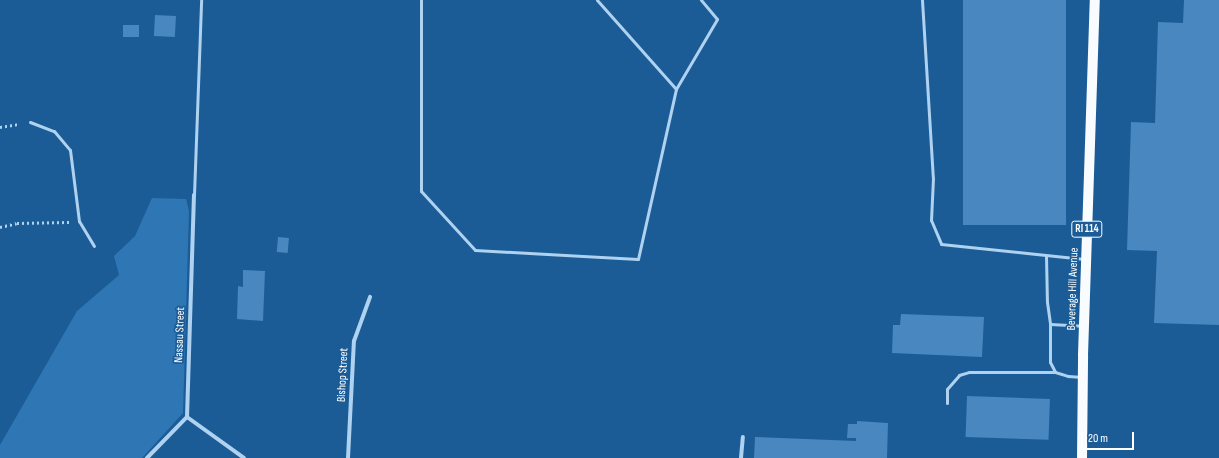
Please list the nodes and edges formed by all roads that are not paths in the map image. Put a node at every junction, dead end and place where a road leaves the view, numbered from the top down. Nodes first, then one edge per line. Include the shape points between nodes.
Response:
1 (201, 0) edge
2 (422, 0) edge
3 (597, 0) edge
4 (700, 0) edge
5 (922, 0) edge
6 (1095, 0) edge
7 (676, 89) junction
8 (30, 122) road end
9 (194, 196) joint
10 (94, 246) dead end
11 (1046, 256) junction
12 (1086, 259) junction
13 (370, 297) dead end
14 (1050, 324) junction
15 (1084, 326) junction
16 (1055, 372) junction
17 (1083, 377) junction
18 (947, 403) dead end
19 (187, 417) junction
20 (743, 437) dead end
21 (147, 458) edge
22 (244, 458) edge
23 (348, 458) edge
24 (741, 458) edge
25 (1082, 458) edge

1 - 9 lane
2 - 7 lane via 421,191 475,250 638,259
3 - 7 lane
4 - 7 lane via 717,19
5 - 11 lane via 933,178 931,220 941,244
6 - 12 main road, Beverage Hill Avenue / RI 114
8 - 10 lane via 54,131 70,150 79,222
9 - 19 street, Nassau Street
11 - 12 lane
11 - 14 lane
12 - 15 main road, Beverage Hill Avenue / RI 114
13 - 23 street, Bishop Street via 354,341
14 - 15 lane
14 - 16 lane via 1050,362
15 - 17 main road, Beverage Hill Avenue / RI 114
16 - 17 lane
16 - 18 lane via 969,372 960,376 947,389
17 - 25 main road, Beverage Hill Avenue / RI 114
19 - 21 street
19 - 22 street
20 - 24 street

